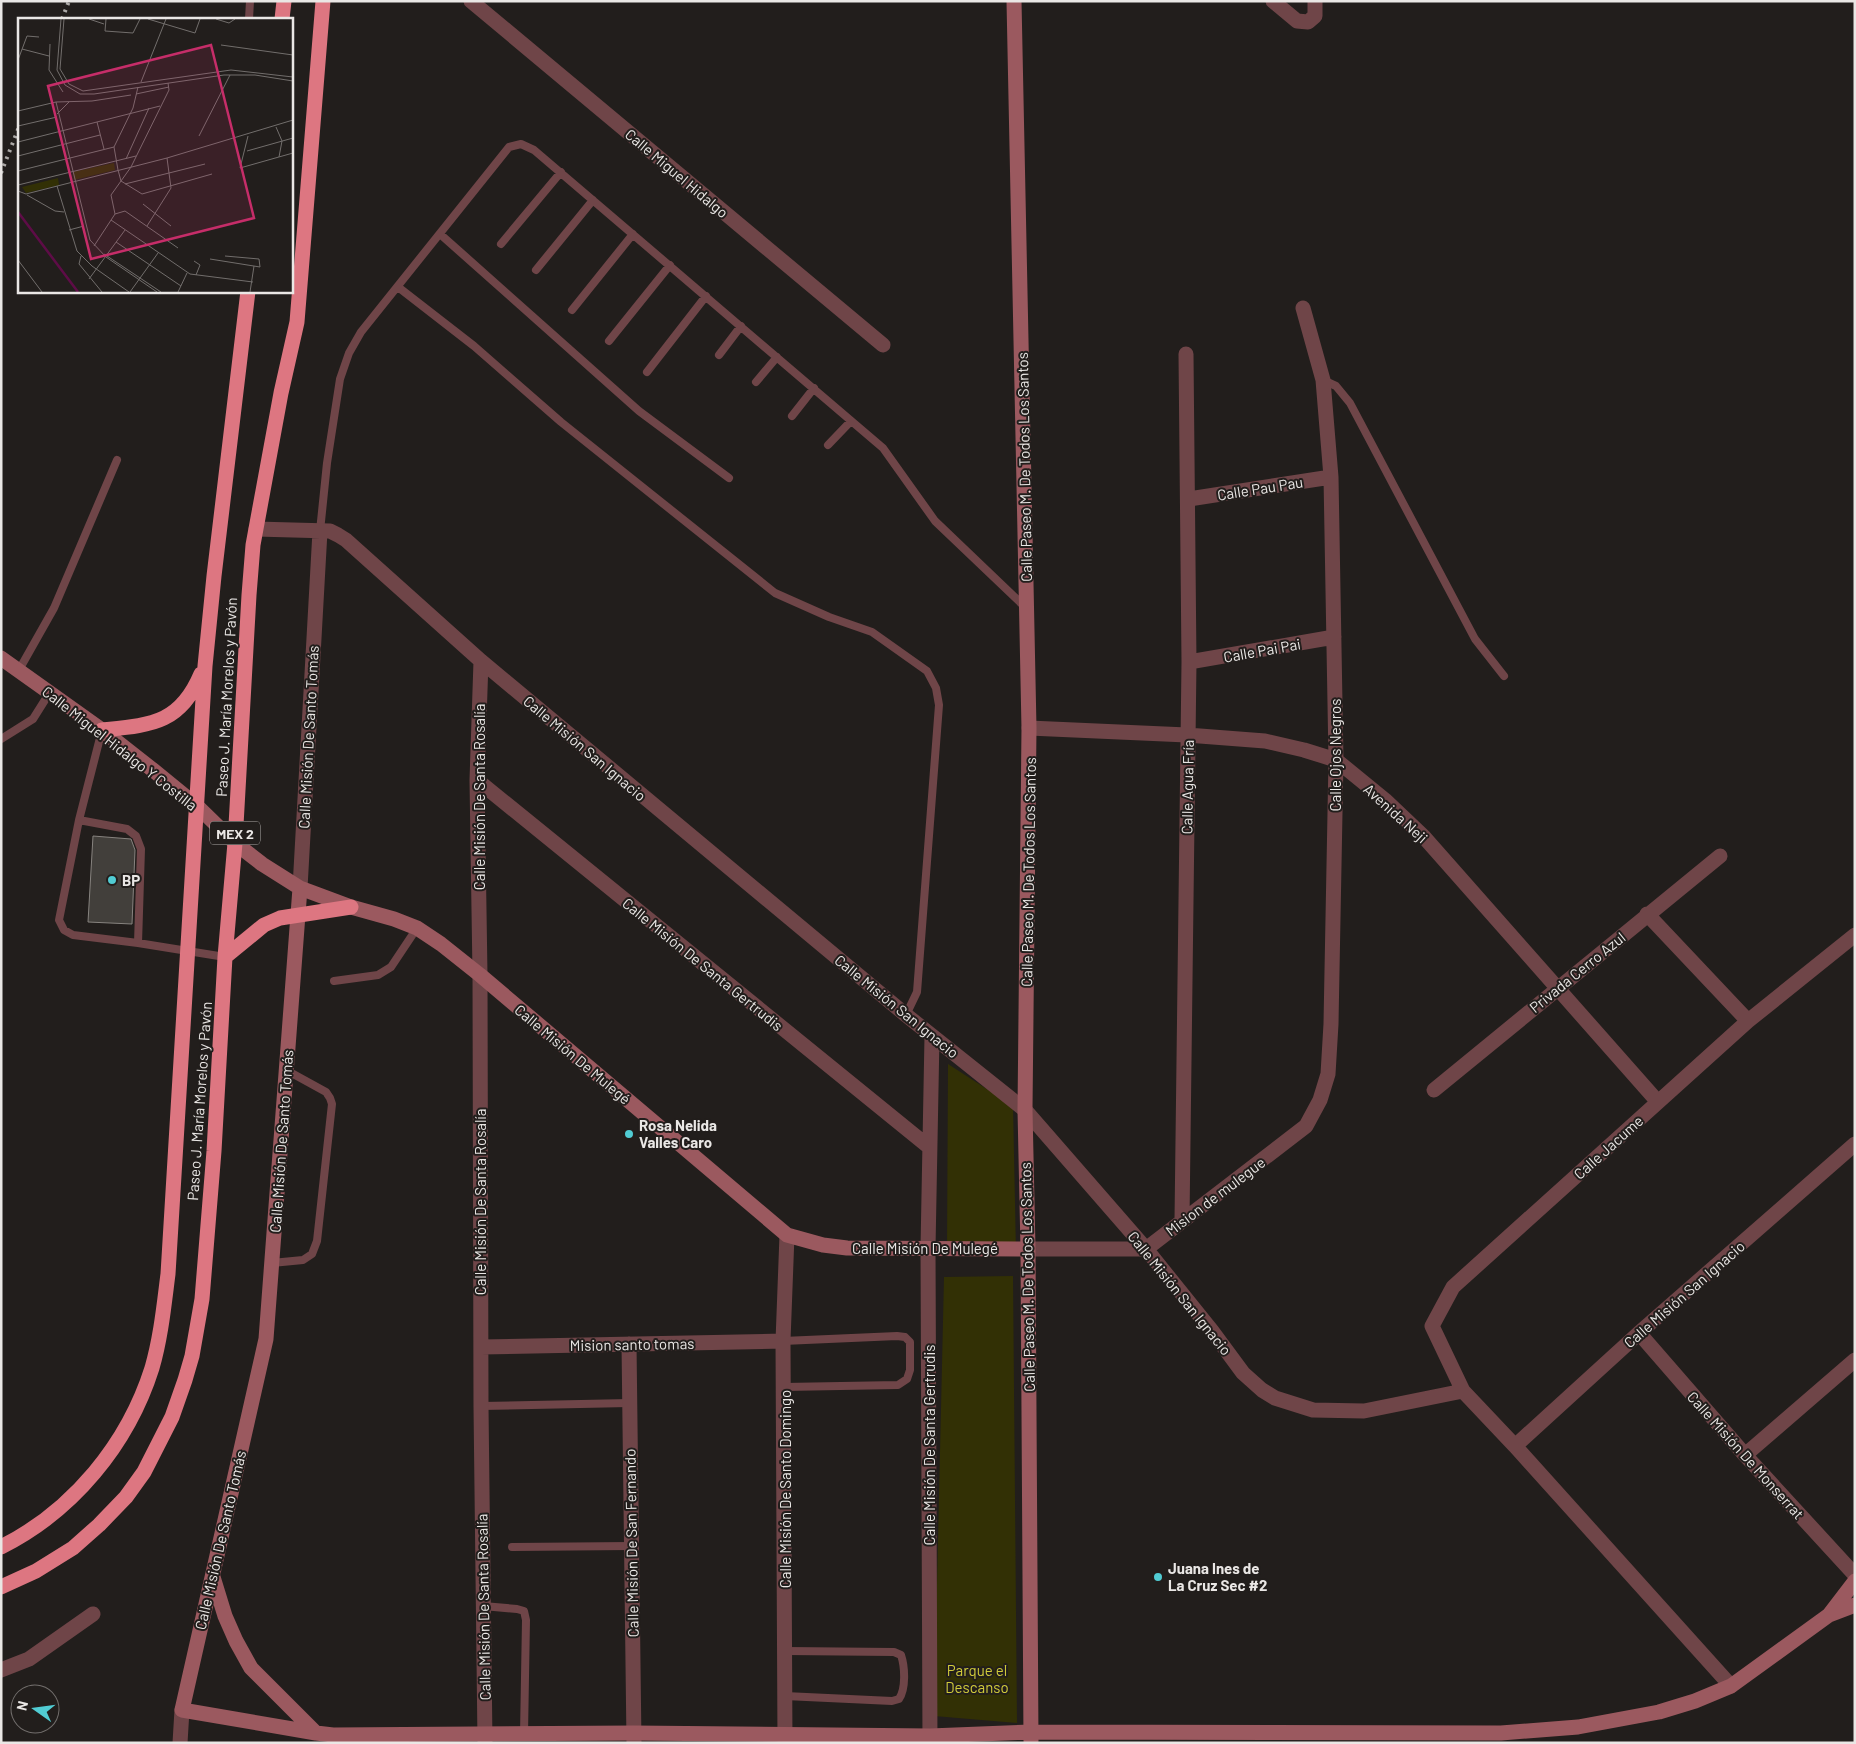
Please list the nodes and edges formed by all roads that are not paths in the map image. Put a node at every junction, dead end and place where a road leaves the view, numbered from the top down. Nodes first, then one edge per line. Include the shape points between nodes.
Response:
1 (250, 1) edge
2 (284, 1) edge
3 (323, 1) edge
4 (471, 1) edge
5 (1014, 1) edge
6 (1273, 1) edge
7 (1315, 1) edge
8 (249, 18) edge
9 (282, 18) edge
10 (561, 172) junction
11 (593, 200) junction
12 (440, 234) junction
13 (633, 234) junction
14 (501, 244) dead end
15 (670, 265) junction
16 (536, 270) dead end
17 (398, 287) junction
18 (248, 292) edge
19 (706, 296) junction
20 (1303, 308) dead end
21 (572, 310) dead end
22 (741, 326) junction
23 (609, 341) dead end
24 (883, 345) dead end
25 (1186, 354) dead end
26 (719, 355) dead end
27 (777, 357) junction
28 (648, 372) dead end
29 (1323, 380) junction
30 (756, 382) dead end
31 (814, 388) junction
32 (792, 416) dead end
33 (852, 420) junction
34 (828, 445) dead end
35 (117, 460) dead end
36 (1330, 477) junction
37 (729, 478) dead end
38 (1189, 499) junction
39 (256, 529) junction
40 (320, 531) junction
41 (1027, 608) junction
42 (1334, 637) junction
43 (1, 658) edge
44 (481, 661) junction
45 (1189, 662) junction
46 (205, 666) junction
47 (19, 670) junction
48 (1504, 676) dead end
49 (50, 692) junction
50 (1029, 728) junction
51 (102, 730) junction
52 (1187, 734) junction
53 (1, 739) edge
54 (1336, 760) junction
55 (477, 780) junction
56 (196, 806) junction
57 (79, 820) junction
58 (235, 843) junction
59 (1720, 856) dead end
60 (300, 888) junction
61 (351, 907) junction
62 (1648, 914) junction
63 (297, 915) junction
64 (416, 928) junction
65 (1855, 935) edge
66 (138, 943) junction
67 (188, 952) junction
68 (225, 957) junction
69 (480, 975) junction
70 (334, 981) dead end
71 (1558, 988) junction
72 (906, 1015) junction
73 (1748, 1021) junction
74 (932, 1036) junction
75 (286, 1070) junction
76 (1434, 1090) dead end
77 (1658, 1102) junction
78 (1025, 1110) junction
79 (1306, 1126) joint
80 (1855, 1144) edge
81 (929, 1148) junction
82 (1182, 1220) junction
83 (787, 1235) junction
84 (928, 1248) junction
85 (1028, 1249) junction
86 (1146, 1249) junction
87 (272, 1263) junction
88 (1639, 1333) junction
89 (783, 1341) junction
90 (629, 1344) junction
91 (481, 1347) junction
92 (1855, 1360) edge
93 (784, 1386) junction
94 (1463, 1391) junction
95 (629, 1403) junction
96 (481, 1406) junction
97 (1515, 1446) junction
98 (1745, 1455) junction
99 (631, 1546) junction
100 (1, 1547) edge
101 (512, 1547) dead end
102 (212, 1575) junction
103 (1855, 1576) edge
104 (1855, 1581) edge
105 (1, 1587) edge
106 (1855, 1605) edge
107 (483, 1606) junction
108 (93, 1614) dead end
109 (1829, 1615) junction
110 (786, 1651) junction
111 (1, 1670) edge
112 (1731, 1686) junction
113 (785, 1696) junction
114 (182, 1710) junction
115 (316, 1733) junction
116 (524, 1734) junction
117 (485, 1738) edge
118 (634, 1738) edge
119 (1031, 1738) edge
120 (1502, 1738) edge
121 (333, 1739) edge
122 (785, 1739) edge
123 (930, 1740) edge
124 (180, 1743) edge

1 - 8 lane
2 - 9 highway
3 - 39 highway, Paseo J. María Morelos y Pavón / MEX 2 via 297,322
4 - 24 street, Calle Miguel Hidalgo
5 - 41 street, Calle Paseo M. De Todos Los Santos
6 - 7 street via 1297,21 1308,22 1315,16
10 - 11 lane
10 - 12 lane via 534,150 521,144 509,147
10 - 14 lane
11 - 13 lane
11 - 16 lane
12 - 17 lane
12 - 37 lane via 639,411
13 - 15 lane
13 - 21 lane
15 - 19 lane
15 - 23 lane
17 - 40 lane via 361,332 340,379
17 - 72 lane via 776,593 872,632 927,671 936,688 939,705 916,992
18 - 46 highway, Paseo J. María Morelos y Pavón / MEX 2
19 - 22 lane
19 - 28 lane
20 - 29 street, Calle Ojos Negros
22 - 26 lane
22 - 27 lane
25 - 38 street, Calle Agua Fría
27 - 30 lane
27 - 31 lane
29 - 36 street, Calle Ojos Negros
29 - 48 lane via 1336,386 1350,403 1475,639
31 - 32 lane
31 - 33 lane
33 - 34 lane
33 - 41 lane via 883,448 935,521
35 - 47 lane via 54,608
36 - 38 street, Calle Pau Pau
36 - 42 street, Calle Ojos Negros
38 - 45 street, Calle Agua Fría
39 - 40 street, Calle Misión San Ignacio
39 - 58 highway, Paseo J. María Morelos y Pavón / MEX 2 via 249,595
40 - 44 street, Calle Misión San Ignacio via 330,531 346,540
40 - 60 street, Calle Misión De Santo Tomás
41 - 50 street, Calle Paseo M. De Todos Los Santos
42 - 45 street, Calle Pai Pai
42 - 54 street, Calle Ojos Negros
43 - 47 street, Calle Miguel Hidalgo Y Costilla
44 - 55 street, Calle Misión De Santa Rosalía
44 - 72 street, Calle Misión San Ignacio
45 - 52 street, Calle Agua Fría
46 - 51 highway via 184,704 170,714 155,722
46 - 56 highway, Paseo J. María Morelos y Pavón / MEX 2
47 - 49 street, Calle Miguel Hidalgo Y Costilla
49 - 51 street, Calle Miguel Hidalgo Y Costilla
49 - 53 lane via 33,719
50 - 52 street, Avenida Neji
50 - 78 street, Calle Paseo M. De Todos Los Santos
51 - 56 street, Calle Miguel Hidalgo Y Costilla
51 - 57 lane
52 - 54 street, Avenida Neji via 1265,741
52 - 82 street, Calle Agua Fría
54 - 71 street, Avenida Neji via 1424,836
54 - 79 street, Calle Ojos Negros via 1328,1074 1320,1100
55 - 69 street, Calle Misión De Santa Rosalía
55 - 81 street, Calle Misión De Santa Gertrudis
56 - 58 street, Calle Miguel Hidalgo Y Costilla
56 - 67 highway, Paseo J. María Morelos y Pavón / MEX 2
57 - 66 lane via 127,829 136,836 141,849
57 - 66 lane via 59,920 64,930 74,935
58 - 60 street, Calle Misión De Mulegé
58 - 68 highway, Paseo J. María Morelos y Pavón / MEX 2
59 - 62 street, Privada Cerro Azul
60 - 61 street, Calle Misión De Mulegé
60 - 63 street, Calle Misión De Santo Tomás
61 - 63 highway
61 - 64 street, Calle Misión De Mulegé
62 - 71 street, Privada Cerro Azul
62 - 73 street
63 - 68 highway via 264,925
63 - 75 street, Calle Misión De Santo Tomás
64 - 69 street, Calle Misión De Mulegé
64 - 70 lane via 391,967 378,975
65 - 73 street, Calle Jacume
66 - 67 lane
67 - 68 lane
67 - 100 highway, Paseo J. María Morelos y Pavón / MEX 2 via 168,1274 152,1367 138,1404 111,1453 57,1510
68 - 105 highway, Paseo J. María Morelos y Pavón / MEX 2 via 202,1299 186,1380 158,1448 126,1497 73,1548 36,1571
69 - 83 street, Calle Misión De Mulegé
69 - 91 street, Calle Misión De Santa Rosalía
71 - 76 street, Privada Cerro Azul
71 - 77 street, Avenida Neji
72 - 74 street, Calle Misión San Ignacio
73 - 77 street, Calle Jacume
74 - 78 street, Calle Misión San Ignacio
74 - 81 street, Calle Misión De Santa Gertrudis
75 - 87 street, Calle Misión De Santo Tomás
75 - 87 lane via 326,1092 332,1104 317,1241 312,1254 303,1260
77 - 94 street, Calle Jacume via 1453,1287 1432,1326
78 - 85 street, Calle Paseo M. De Todos Los Santos
78 - 86 street, Calle Misión San Ignacio
79 - 82 street, Mision de mulegue
80 - 88 street, Calle Misión San Ignacio
81 - 84 street, Calle Misión De Santa Gertrudis
82 - 86 street, Mision de mulegue
83 - 84 street, Calle Misión De Mulegé via 823,1246
83 - 89 street, Calle Misión De Santo Domingo
84 - 85 street, Calle Misión De Mulegé
84 - 123 street, Calle Misión De Santa Gertrudis
85 - 86 street
85 - 119 street, Calle Paseo M. De Todos Los Santos
86 - 94 street, Calle Misión San Ignacio via 1243,1373 1275,1398 1313,1410 1364,1411
87 - 102 street, Calle Misión De Santo Tomás via 266,1339
88 - 97 street, Calle Misión San Ignacio
88 - 98 street, Calle Misión De Monserrat
89 - 90 street, Mision santo tomas
89 - 93 street, Calle Misión De Santo Domingo
89 - 93 lane via 897,1336 910,1342 910,1370 907,1379 898,1385
90 - 91 street, Mision santo tomas
90 - 95 street, Calle Misión De San Fernando
91 - 96 street, Calle Misión De Santa Rosalía
92 - 98 street
93 - 110 street, Calle Misión De Santo Domingo
94 - 97 street
95 - 96 lane
95 - 99 street, Calle Misión De San Fernando
96 - 107 street, Calle Misión De Santa Rosalía
97 - 112 street
98 - 103 street, Calle Misión De Monserrat
99 - 101 lane
99 - 118 street, Calle Misión De San Fernando
102 - 114 street, Calle Misión De Santo Tomás
102 - 115 street via 225,1616 252,1668
104 - 109 street
106 - 109 street
107 - 116 lane via 524,1611
107 - 117 street, Calle Misión De Santa Rosalía
108 - 111 street via 29,1659
109 - 112 street
110 - 113 street, Calle Misión De Santo Domingo
110 - 113 lane via 894,1652 903,1661 903,1694 900,1699 892,1701
112 - 120 street via 1659,1712
113 - 122 street, Calle Misión De Santo Domingo
114 - 115 street
114 - 124 street, Calle Misión De Santo Tomás
115 - 121 street
116 - 117 street
116 - 118 street
117 - 121 street
118 - 122 street
119 - 120 street
119 - 123 street
122 - 123 street

